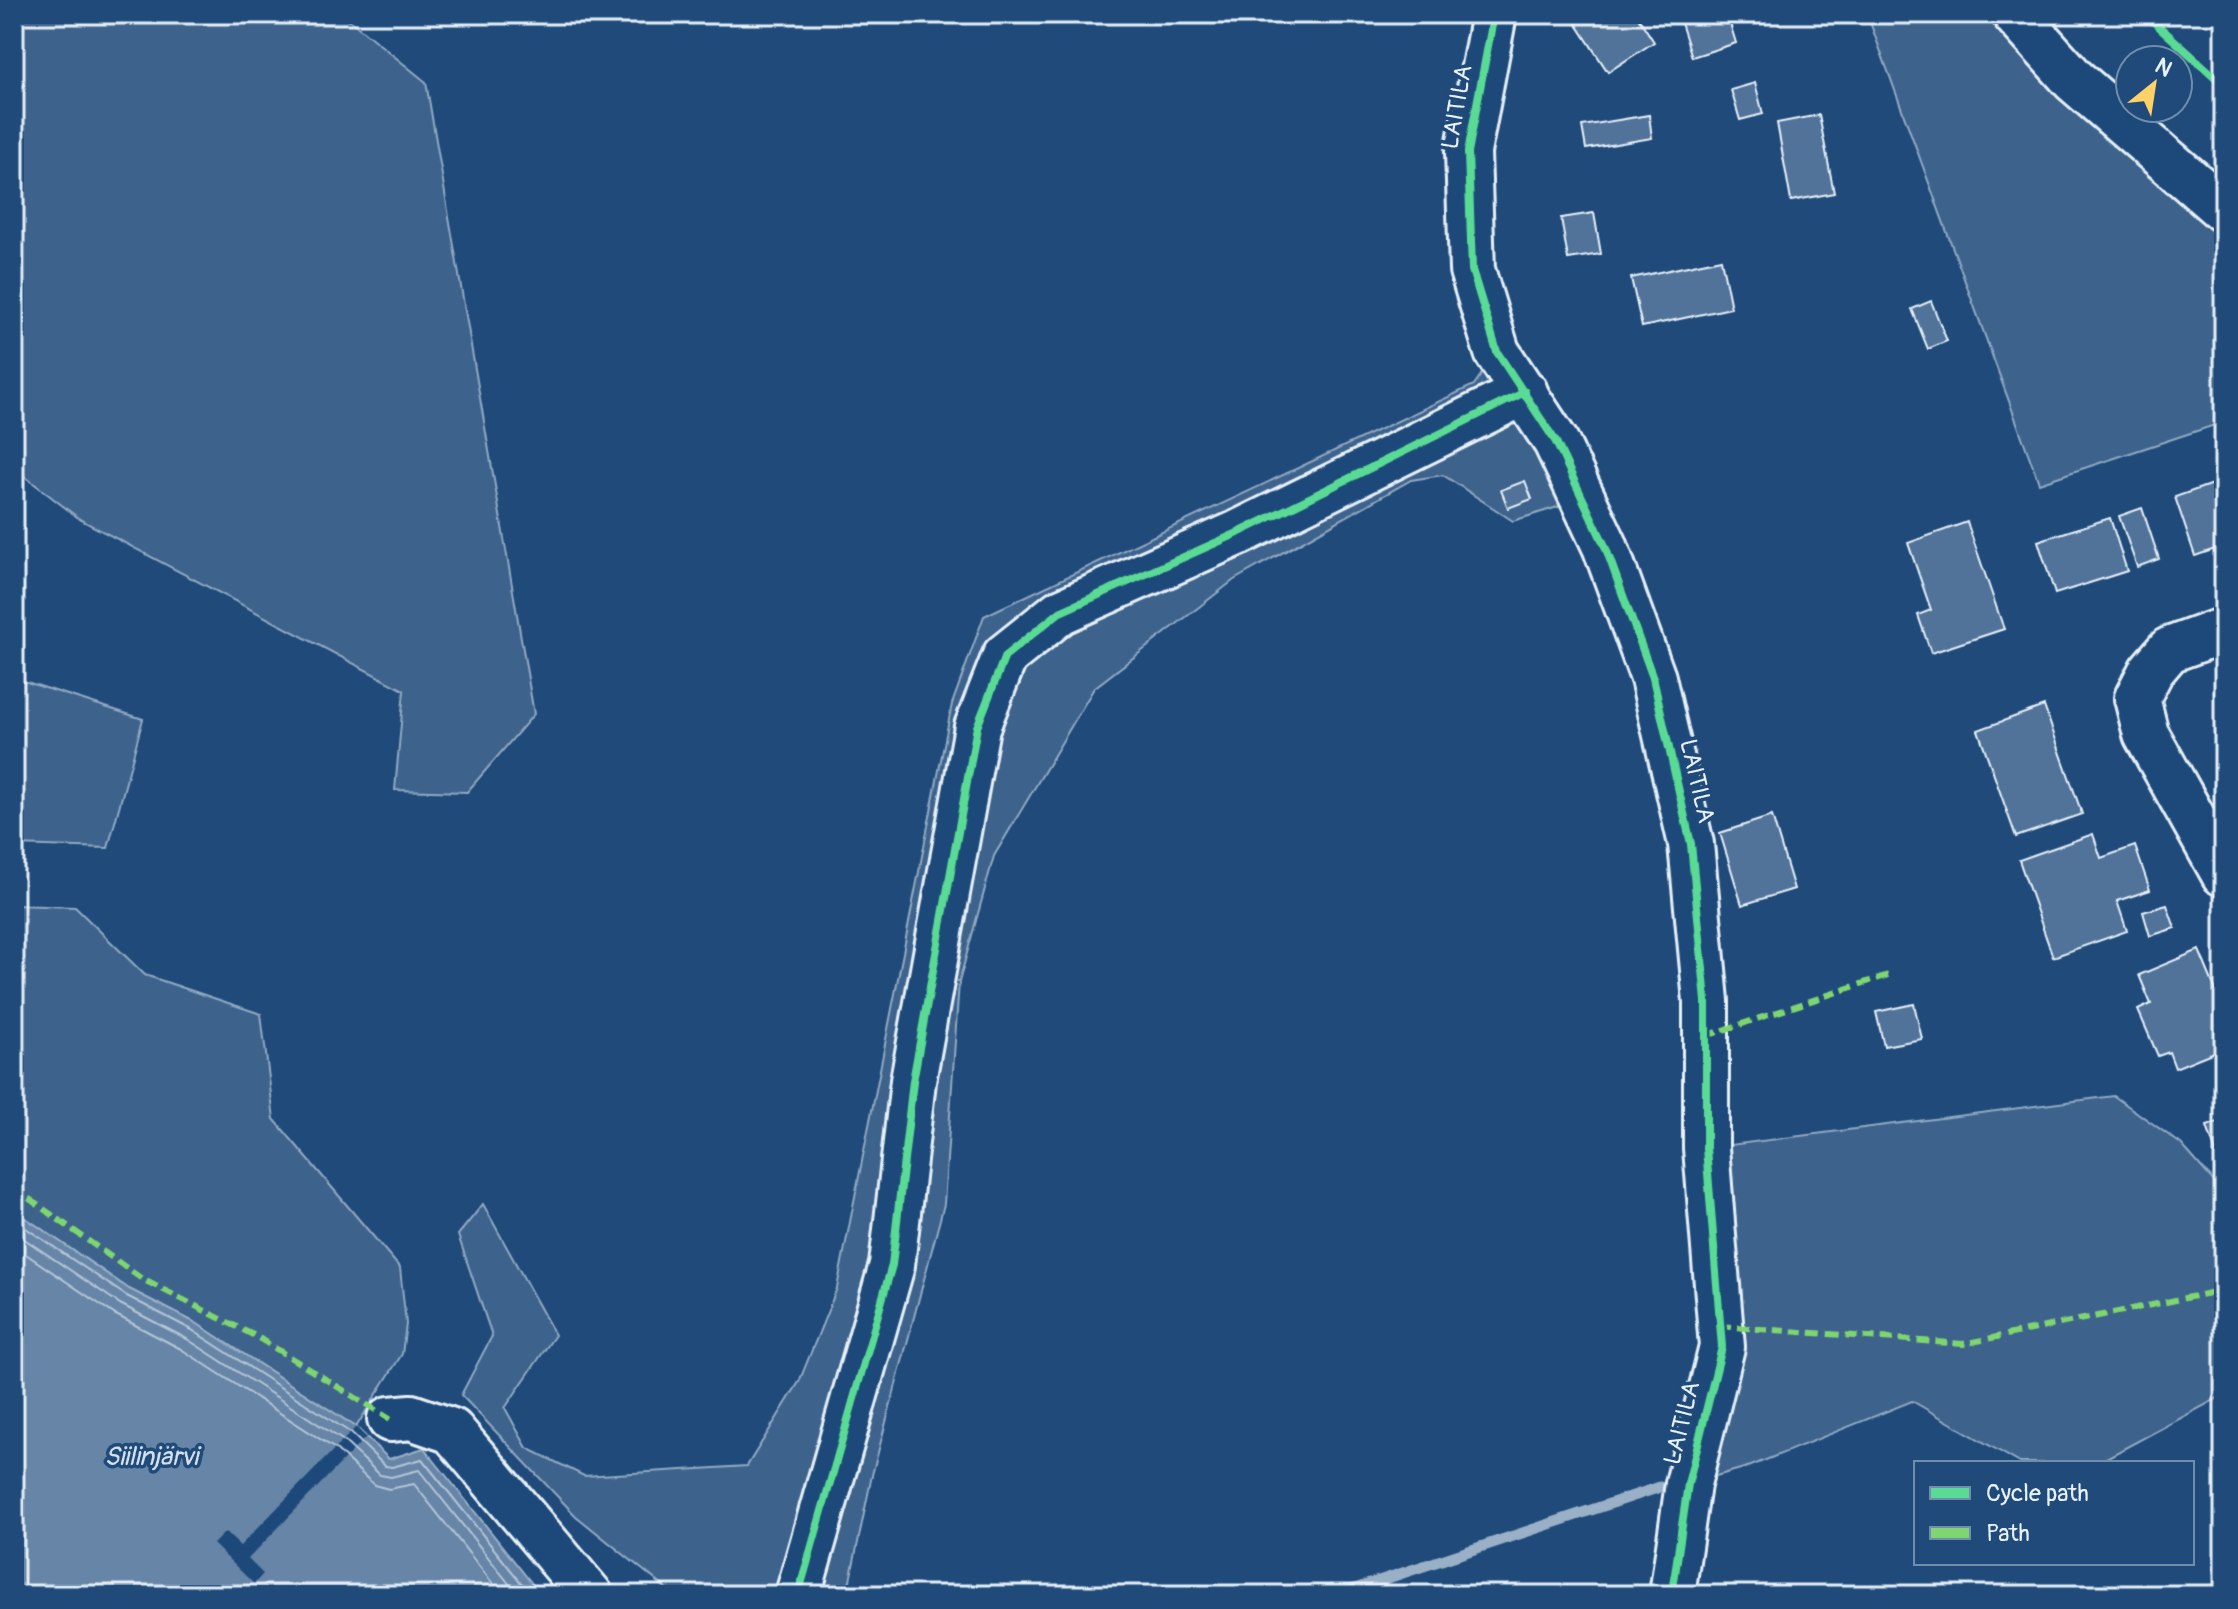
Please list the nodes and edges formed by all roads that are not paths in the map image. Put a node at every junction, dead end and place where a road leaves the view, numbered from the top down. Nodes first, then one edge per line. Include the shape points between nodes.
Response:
1 (1494, 14) edge
2 (2015, 14) edge
3 (2224, 210) edge
4 (1525, 392) junction
5 (2224, 630) edge
6 (2224, 874) edge
7 (390, 1419) dead end
8 (590, 1595) edge
9 (798, 1595) edge
10 (1672, 1595) edge

1 - 4 street, LAITILA via 1468,152 1472,270 1497,352
2 - 3 street via 2074,80
4 - 9 street via 1238,533 1060,612 1005,656 974,741 913,1081 892,1265
4 - 10 street, LAITILA via 1556,442 1605,546 1653,678 1691,844 1706,1001 1706,1148 1722,1347 1688,1484
5 - 6 street via 2169,650 2137,698 2146,734
7 - 8 street via 411,1417 452,1431

